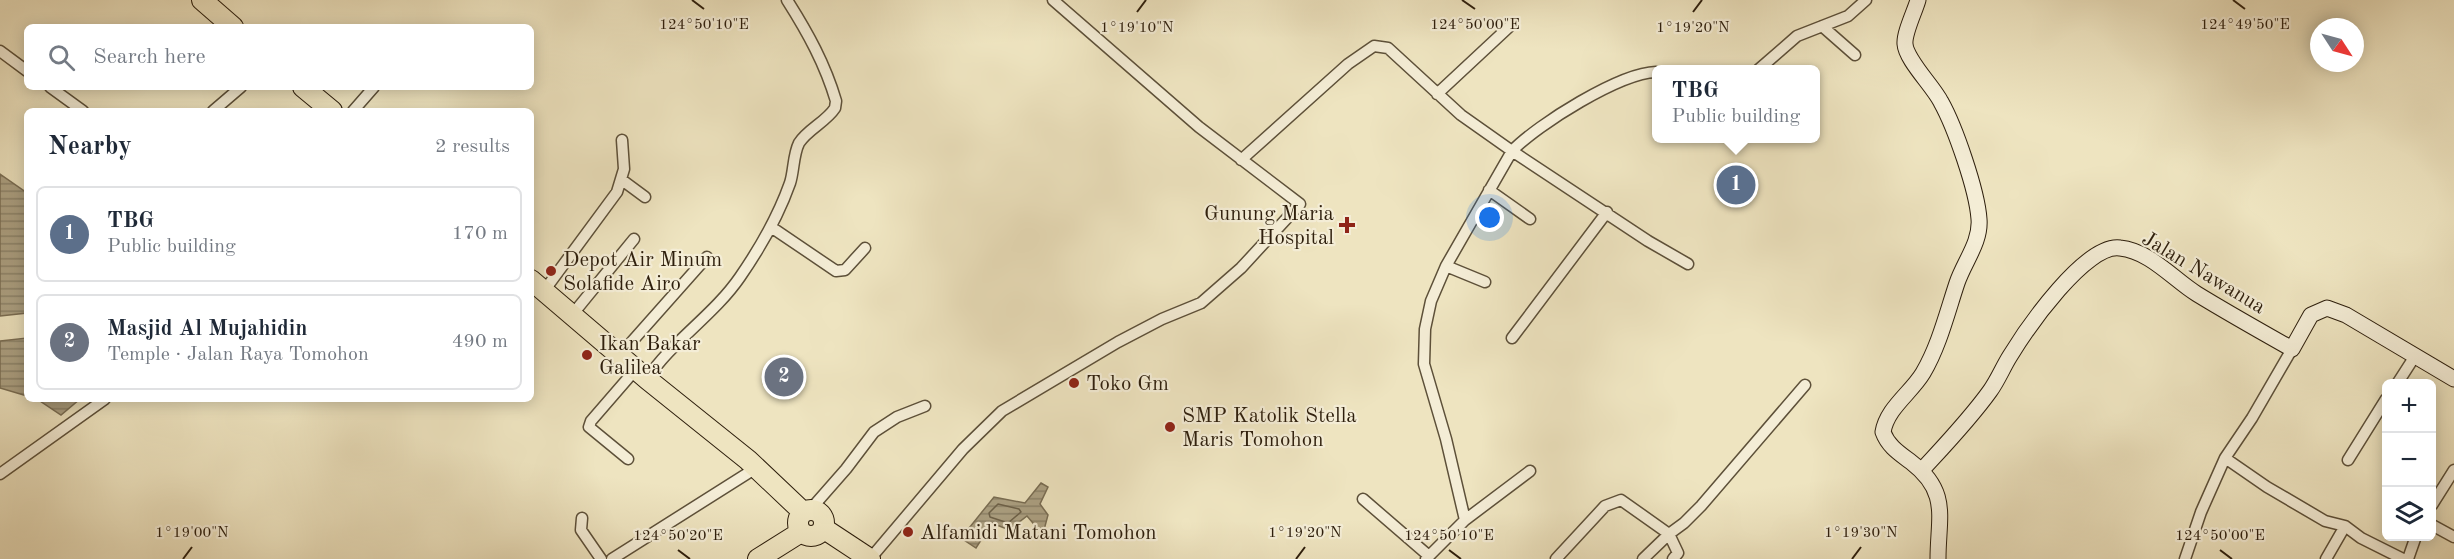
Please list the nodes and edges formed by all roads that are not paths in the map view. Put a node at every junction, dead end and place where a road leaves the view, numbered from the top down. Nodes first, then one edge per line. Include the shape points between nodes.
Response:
1 (202, 0) edge
2 (787, 0) edge
3 (1053, 0) edge
4 (1866, 0) edge
5 (1918, 0) edge
6 (230, 24) edge
7 (1510, 26) dead end
8 (1822, 26) junction
9 (0, 51) edge
10 (1855, 56) dead end
11 (1763, 65) edge
12 (24, 68) edge
13 (1652, 73) edge
14 (54, 90) edge
15 (238, 90) edge
16 (307, 90) edge
17 (371, 90) edge
18 (1437, 94) junction
19 (78, 108) edge
20 (216, 108) edge
21 (328, 108) edge
22 (356, 108) edge
23 (622, 140) dead end
24 (1512, 151) junction
25 (1241, 160) junction
26 (622, 180) junction
27 (1489, 190) junction
28 (645, 197) dead end
29 (1607, 212) junction
30 (1530, 219) dead end
31 (771, 227) junction
32 (634, 239) dead end
33 (864, 248) dead end
34 (707, 257) dead end
35 (1688, 264) dead end
36 (1446, 266) junction
37 (1485, 282) dead end
38 (538, 285) edge
39 (572, 315) junction
40 (1512, 338) dead end
41 (2292, 349) junction
42 (620, 354) junction
43 (2415, 356) junction
44 (641, 374) junction
45 (2400, 379) edge
46 (2454, 379) edge
47 (1805, 385) dead end
48 (101, 402) edge
49 (2382, 405) edge
50 (925, 406) dead end
51 (2225, 458) junction
52 (628, 459) dead end
53 (2348, 460) dead end
54 (756, 468) junction
55 (1922, 470) junction
56 (2454, 470) edge
57 (1530, 471) dead end
58 (0, 474) edge
59 (1363, 499) dead end
60 (2436, 499) edge
61 (807, 511) junction
62 (582, 518) dead end
63 (1465, 520) junction
64 (2345, 526) junction
65 (2436, 527) edge
66 (822, 528) junction
67 (801, 532) junction
68 (1669, 534) junction
69 (2454, 537) edge
70 (2415, 541) edge
71 (1427, 558) edge
72 (601, 559) edge
73 (612, 559) edge
74 (758, 559) edge
75 (870, 559) edge
76 (1556, 559) edge
77 (1643, 559) edge
78 (1673, 559) edge
79 (1938, 559) edge
80 (2185, 559) edge
81 (2326, 559) edge
82 (2403, 559) edge
83 (2408, 559) edge

1 - 6 highway
2 - 31 street via 812,39 836,101 831,114 800,142 791,180
3 - 25 street
4 - 8 street via 1848,16
5 - 55 street via 1905,44 1950,120 1980,222 1924,371 1884,422 1883,432 1893,448
7 - 18 street
8 - 10 street
8 - 11 street via 1797,36
9 - 12 street
13 - 24 street via 1615,84 1535,131
14 - 19 street
15 - 20 street
16 - 21 highway
17 - 22 street
18 - 24 street
18 - 25 street via 1388,48 1374,46 1347,64
23 - 26 street
24 - 27 street
24 - 29 street
25 - 75 street via 1298,200 1300,204 1290,216 1201,303 1118,342 1002,411 963,449
26 - 28 street
26 - 38 street via 600,217
27 - 30 street
27 - 36 street
29 - 35 street
29 - 40 street
31 - 33 street via 836,270 845,270
31 - 44 street via 739,279 701,322 656,365
32 - 39 street
34 - 42 street
36 - 37 street
36 - 63 street via 1431,301 1424,364
38 - 39 highway
39 - 42 highway
41 - 43 street via 2311,315 2327,308
41 - 51 street
41 - 55 street, Jalan Nawanua via 2195,292 2153,262 2133,251 2110,248 2085,261 2054,295 1985,397
42 - 44 highway
43 - 45 street
43 - 46 street
44 - 52 street via 589,427
44 - 54 highway
47 - 68 street via 1701,506
48 - 58 street
49 - 53 street
50 - 61 street via 874,432
51 - 64 street via 2325,521
51 - 80 street
54 - 61 highway
54 - 73 street
55 - 79 street via 1939,495 1942,510
56 - 60 street
57 - 63 street
59 - 71 street
61 - 66 highway via 820,514
61 - 67 highway via 798,522
62 - 72 street via 581,530
63 - 71 street
64 - 81 street
64 - 82 street
65 - 69 street
66 - 67 highway via 811,536
66 - 75 highway
67 - 74 highway
68 - 76 street via 1616,500 1605,506
68 - 77 street
68 - 78 street via 1678,553
70 - 83 street

